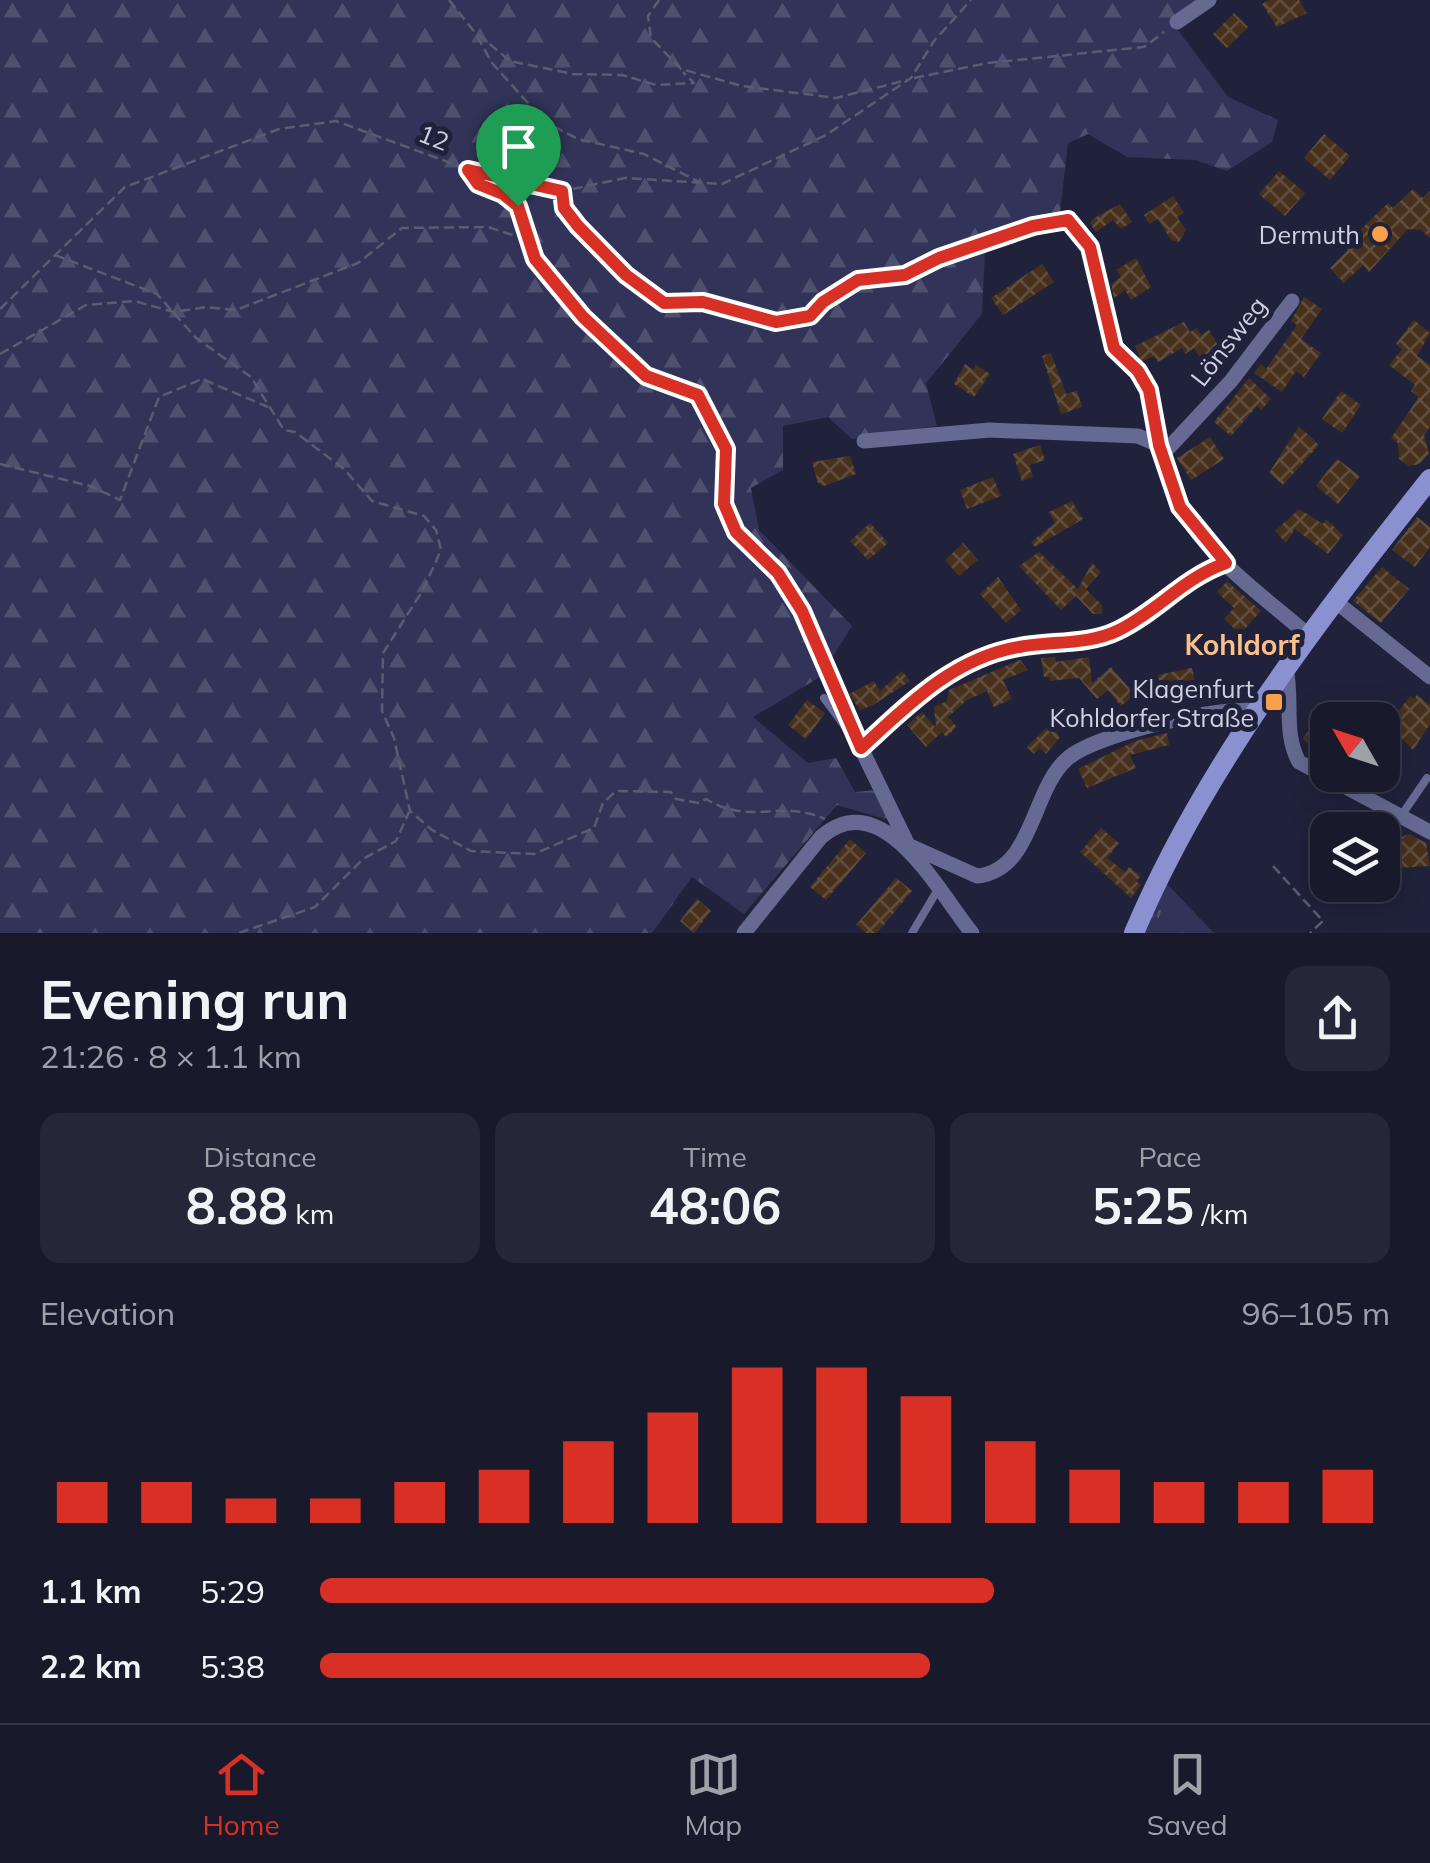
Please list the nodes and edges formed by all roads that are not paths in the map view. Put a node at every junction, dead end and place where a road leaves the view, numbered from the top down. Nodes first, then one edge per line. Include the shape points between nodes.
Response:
1 (1209, 0) edge
2 (1177, 22) road end
3 (1033, 226) road end
4 (1292, 301) dead end
5 (864, 441) dead end
6 (1161, 450) junction
7 (1430, 479) edge
8 (1226, 563) junction
9 (1336, 601) junction
10 (1309, 636) junction
11 (1286, 669) junction
12 (1430, 677) edge
13 (824, 698) dead end
14 (1258, 711) junction
15 (861, 748) junction
16 (1427, 778) dead end
17 (1401, 816) junction
18 (1430, 832) edge
19 (908, 845) junction
20 (937, 890) junction
21 (744, 933) edge
22 (912, 933) edge
23 (972, 933) edge
24 (1134, 933) edge

1 - 2 street
3 - 6 street via 1068,220 1090,247 1114,348 1149,390
4 - 6 street, Lönsweg via 1231,382
5 - 6 street via 990,430 1138,436
6 - 8 street via 1180,507
7 - 9 street
8 - 10 street
8 - 15 street via 1186,580 1116,632 1015,647 955,670
9 - 10 street
9 - 12 street
10 - 11 street
11 - 14 street
11 - 17 street via 1289,736 1298,762
13 - 15 lane
14 - 19 street via 1215,711 1117,734 1069,756 1015,854 988,874 954,869
14 - 24 street via 1161,873
15 - 19 street
16 - 17 lane
17 - 18 street
19 - 20 street
19 - 21 street via 867,825 834,825
20 - 22 lane
20 - 23 street

